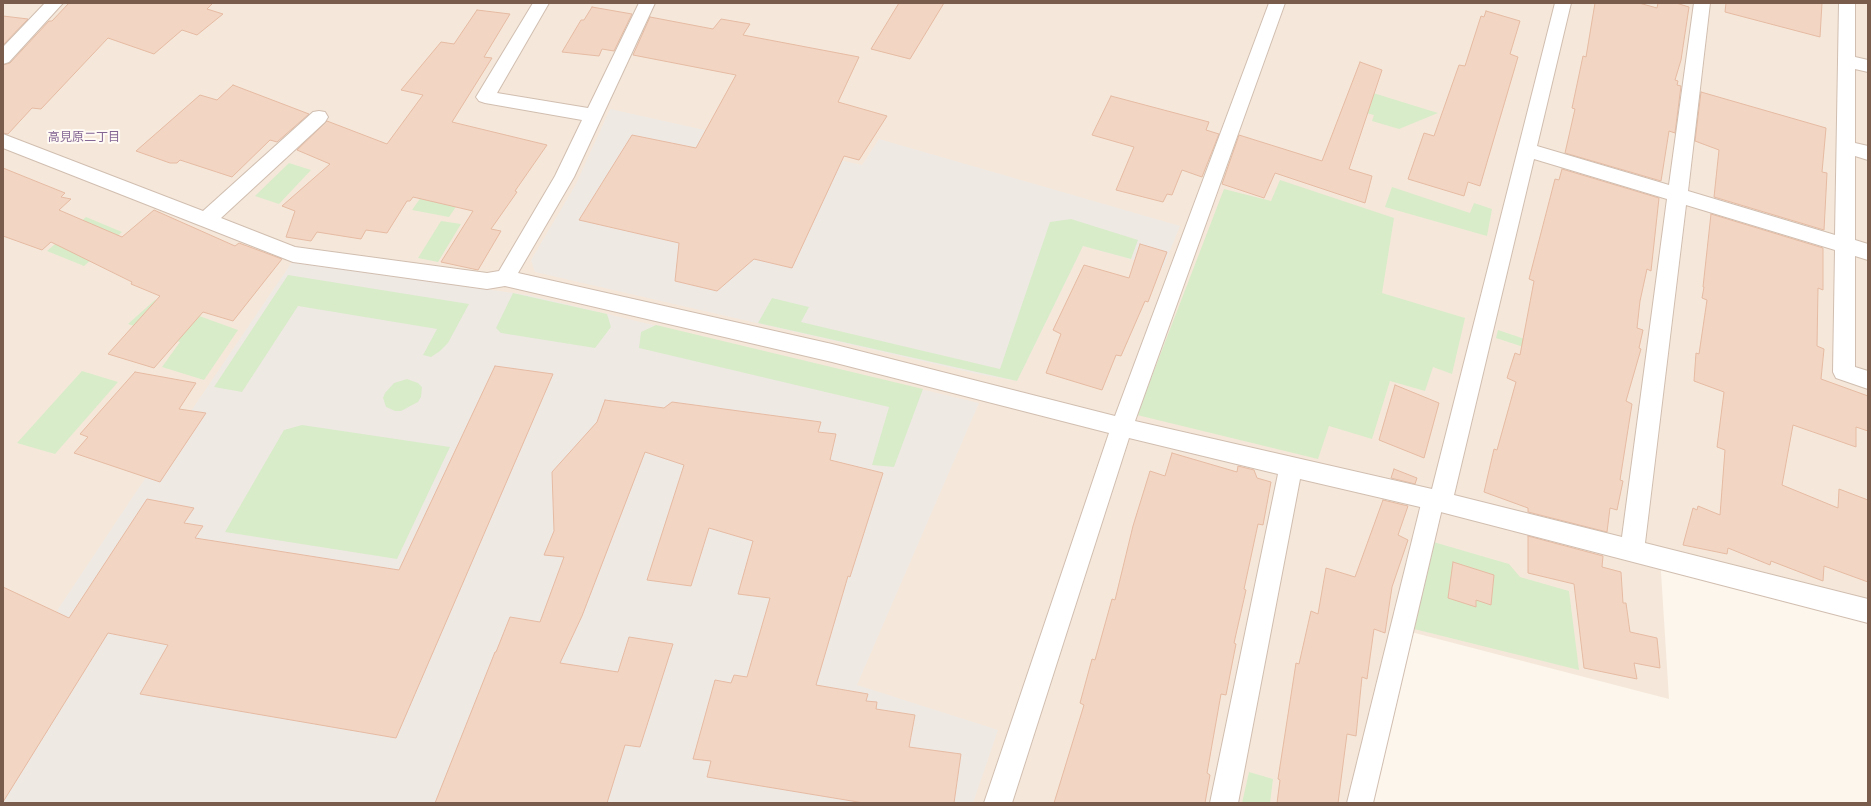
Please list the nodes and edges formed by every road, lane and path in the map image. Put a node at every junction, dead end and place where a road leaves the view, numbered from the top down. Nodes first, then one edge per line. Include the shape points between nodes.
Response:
1 (55, 3) edge
2 (541, 3) edge
3 (647, 3) edge
4 (1277, 3) edge
5 (1563, 3) edge
6 (1702, 3) edge
7 (1847, 3) edge
8 (3, 58) edge
9 (1846, 61) junction
10 (1868, 66) edge
11 (593, 115) junction
12 (319, 117) dead end
13 (3, 141) edge
14 (1846, 147) junction
15 (1527, 150) junction
16 (1868, 154) edge
17 (1677, 196) junction
18 (206, 220) junction
19 (1846, 245) junction
20 (1868, 252) edge
21 (505, 278) junction
22 (1868, 380) edge
23 (1122, 426) junction
24 (1291, 466) junction
25 (1437, 501) junction
26 (1632, 550) junction
27 (1868, 611) edge
28 (998, 803) edge
29 (1224, 803) edge
30 (1360, 803) edge

1 - 8 street
2 - 11 street via 485,97
3 - 11 street
4 - 23 street
5 - 15 street
6 - 17 street
7 - 9 street
9 - 10 street
9 - 14 street
11 - 21 street via 564,177
12 - 18 street
13 - 18 street
14 - 16 street
14 - 19 street
15 - 17 street
15 - 25 street
17 - 19 street
17 - 26 street
18 - 21 street via 293,254 487,281
19 - 20 street
19 - 22 street via 1844,372
21 - 23 street via 832,353
23 - 24 street
23 - 28 street
24 - 25 street
24 - 29 street
25 - 26 street
25 - 30 lane
26 - 27 street

